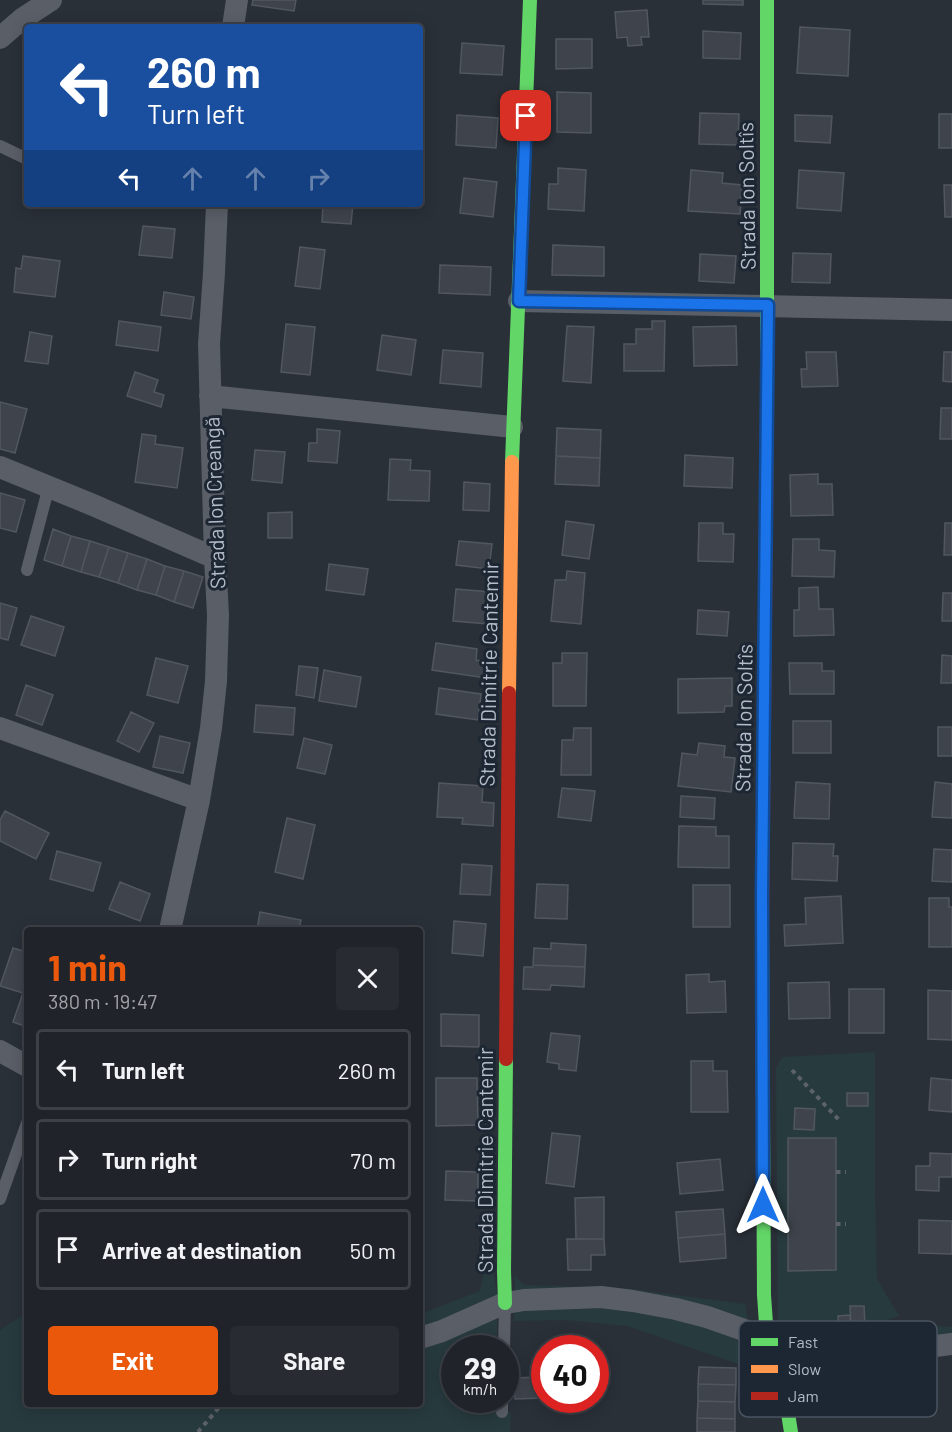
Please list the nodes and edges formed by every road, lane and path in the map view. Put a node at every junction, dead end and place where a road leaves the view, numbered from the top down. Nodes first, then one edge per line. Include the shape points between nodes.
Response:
1 (51, 0) edge
2 (237, 0) edge
3 (530, 0) edge
4 (767, 0) edge
5 (233, 24) edge
6 (0, 38) edge
7 (0, 146) edge
8 (24, 158) edge
9 (217, 207) edge
10 (519, 301) junction
11 (768, 305) junction
12 (952, 310) edge
13 (210, 396) junction
14 (512, 427) junction
15 (0, 466) edge
16 (49, 486) junction
17 (215, 558) junction
18 (27, 570) dead end
19 (0, 728) edge
20 (199, 800) junction
21 (171, 927) edge
22 (762, 1047) junction
23 (0, 1051) edge
24 (24, 1064) edge
25 (841, 1122) dead end
26 (24, 1131) edge
27 (836, 1172) dead end
28 (846, 1172) dead end
29 (0, 1199) edge
30 (836, 1224) dead end
31 (846, 1224) dead end
32 (505, 1303) junction
33 (766, 1321) edge
34 (739, 1328) edge
35 (504, 1335) edge
36 (423, 1337) edge
37 (952, 1344) edge
38 (937, 1346) edge
39 (219, 1407) edge
40 (789, 1417) edge
41 (198, 1432) edge
42 (791, 1432) edge

1 - 6 street
2 - 5 street
3 - 10 street, Strada Dimitrie Cantemir
4 - 11 street, Strada Ion Soltîs
7 - 8 lane
9 - 13 street, Strada Ion Creangă
10 - 11 street
10 - 14 street, Strada Dimitrie Cantemir
11 - 12 street
11 - 22 street, Strada Ion Soltîs
13 - 14 street
13 - 17 street, Strada Ion Creangă
14 - 32 street, Strada Dimitrie Cantemir
15 - 16 street
16 - 17 street
16 - 18 lane
17 - 20 street, Strada Ion Creangă via 216,681
19 - 20 street
20 - 21 street, Strada Ion Creangă
22 - 25 path via 781,1059
22 - 33 street, Strada Ion Soltîs
23 - 24 street
26 - 29 lane
27 - 28 path
30 - 31 path
32 - 34 street via 601,1297 707,1317
32 - 35 lane, Strada Dimitrie Cantemir
32 - 36 street
37 - 38 street
39 - 41 path
40 - 42 street, Strada Ion Soltîs

